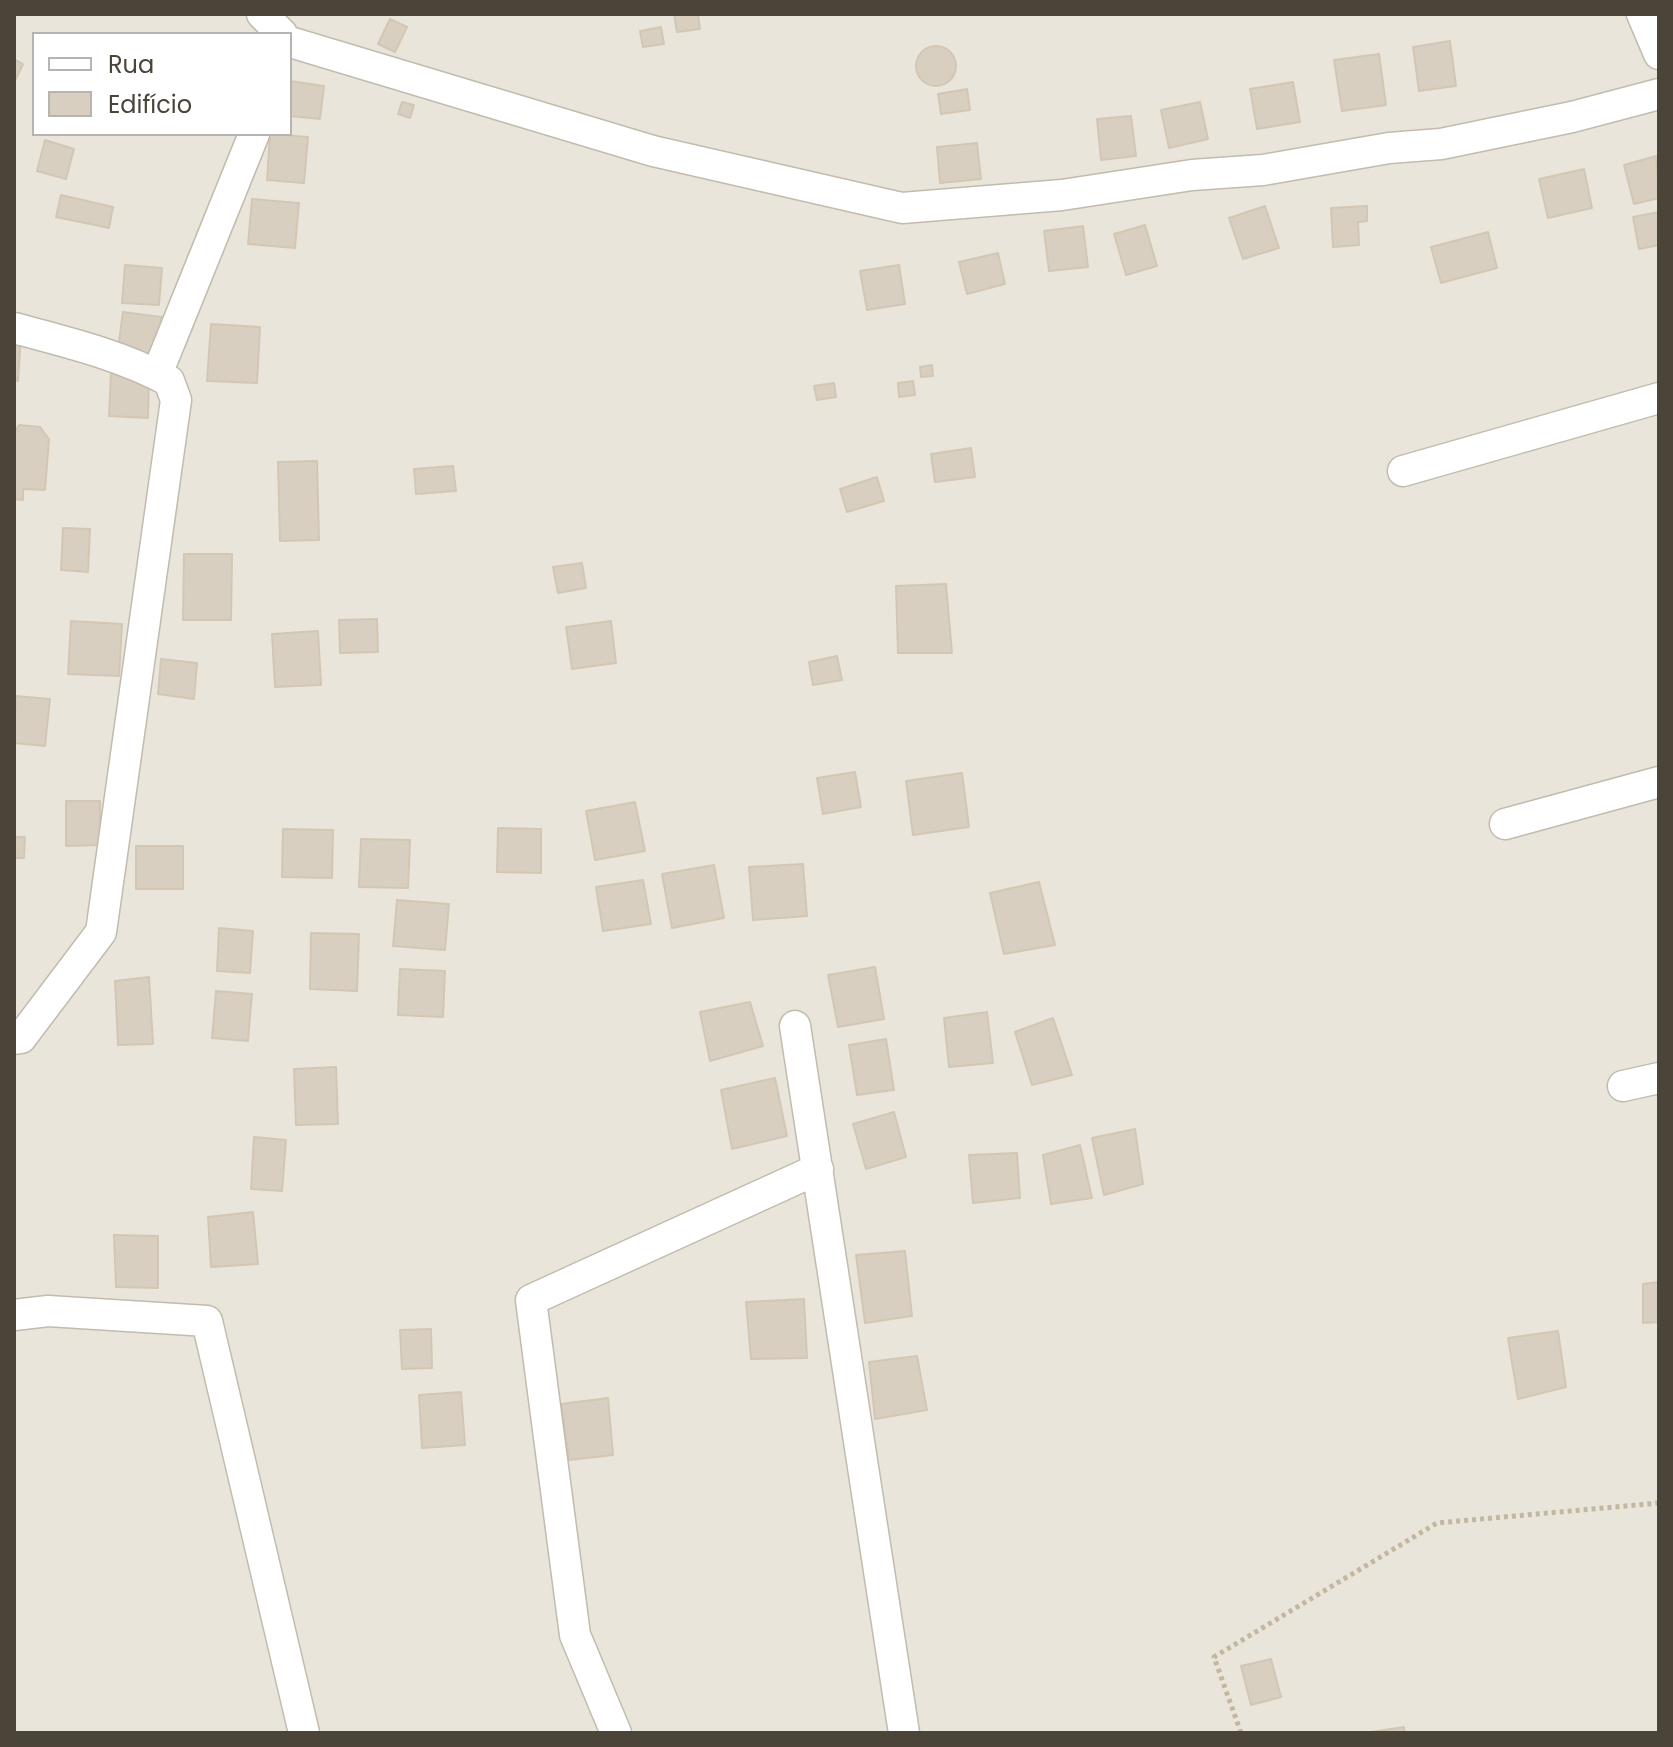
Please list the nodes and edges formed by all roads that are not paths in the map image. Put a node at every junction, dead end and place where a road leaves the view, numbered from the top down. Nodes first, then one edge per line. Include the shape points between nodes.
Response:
1 (262, 14) edge
2 (1642, 14) edge
3 (279, 32) edge
4 (292, 43) edge
5 (1659, 54) edge
6 (1659, 94) edge
7 (253, 136) edge
8 (14, 328) edge
9 (157, 374) junction
10 (1659, 398) edge
11 (1403, 471) dead end
12 (1659, 782) edge
13 (1505, 824) dead end
14 (795, 1026) dead end
15 (14, 1039) edge
16 (1659, 1078) edge
17 (1623, 1086) dead end
18 (818, 1169) junction
19 (14, 1315) edge
20 (304, 1733) edge
21 (616, 1733) edge
22 (904, 1733) edge

1 - 3 street
2 - 5 street
4 - 6 street via 653,151 902,208 1062,195 1441,144
7 - 9 street
8 - 9 street
9 - 15 street via 169,381 176,400 101,932 21,1038
10 - 11 street
12 - 13 street
14 - 18 street
16 - 17 street
18 - 21 street via 531,1300 575,1635
18 - 22 street
19 - 20 street via 48,1311 207,1321

